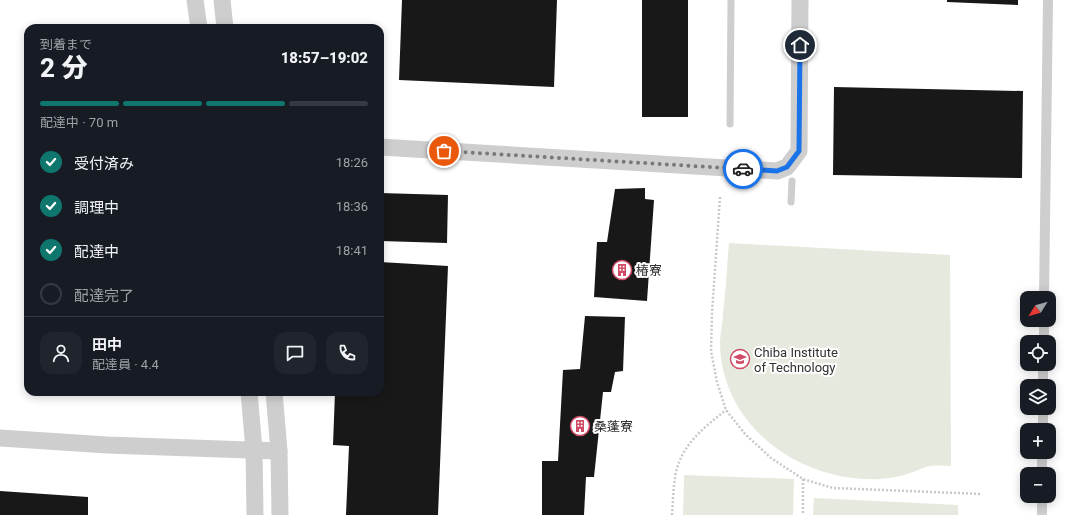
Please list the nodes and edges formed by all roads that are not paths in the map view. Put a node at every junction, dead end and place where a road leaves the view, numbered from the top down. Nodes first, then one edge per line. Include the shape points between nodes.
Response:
1 (195, 0) edge
2 (222, 0) edge
3 (731, 0) edge
4 (800, 0) edge
5 (1048, 0) edge
6 (198, 24) edge
7 (225, 24) edge
8 (730, 124) dead end
9 (384, 147) edge
10 (792, 181) dead end
11 (790, 202) dead end
12 (1044, 291) edge
13 (249, 396) edge
14 (274, 396) edge
15 (0, 438) edge
16 (254, 450) junction
17 (279, 451) junction
18 (1042, 503) edge
19 (255, 515) edge
20 (280, 515) edge
21 (1042, 515) edge

1 - 6 street
2 - 7 street
3 - 8 lane
4 - 9 street via 799,151 787,167 777,171
5 - 12 street
10 - 11 lane
13 - 16 street
14 - 17 street
15 - 16 street via 122,446
16 - 17 street
16 - 19 street
17 - 20 street
18 - 21 street

